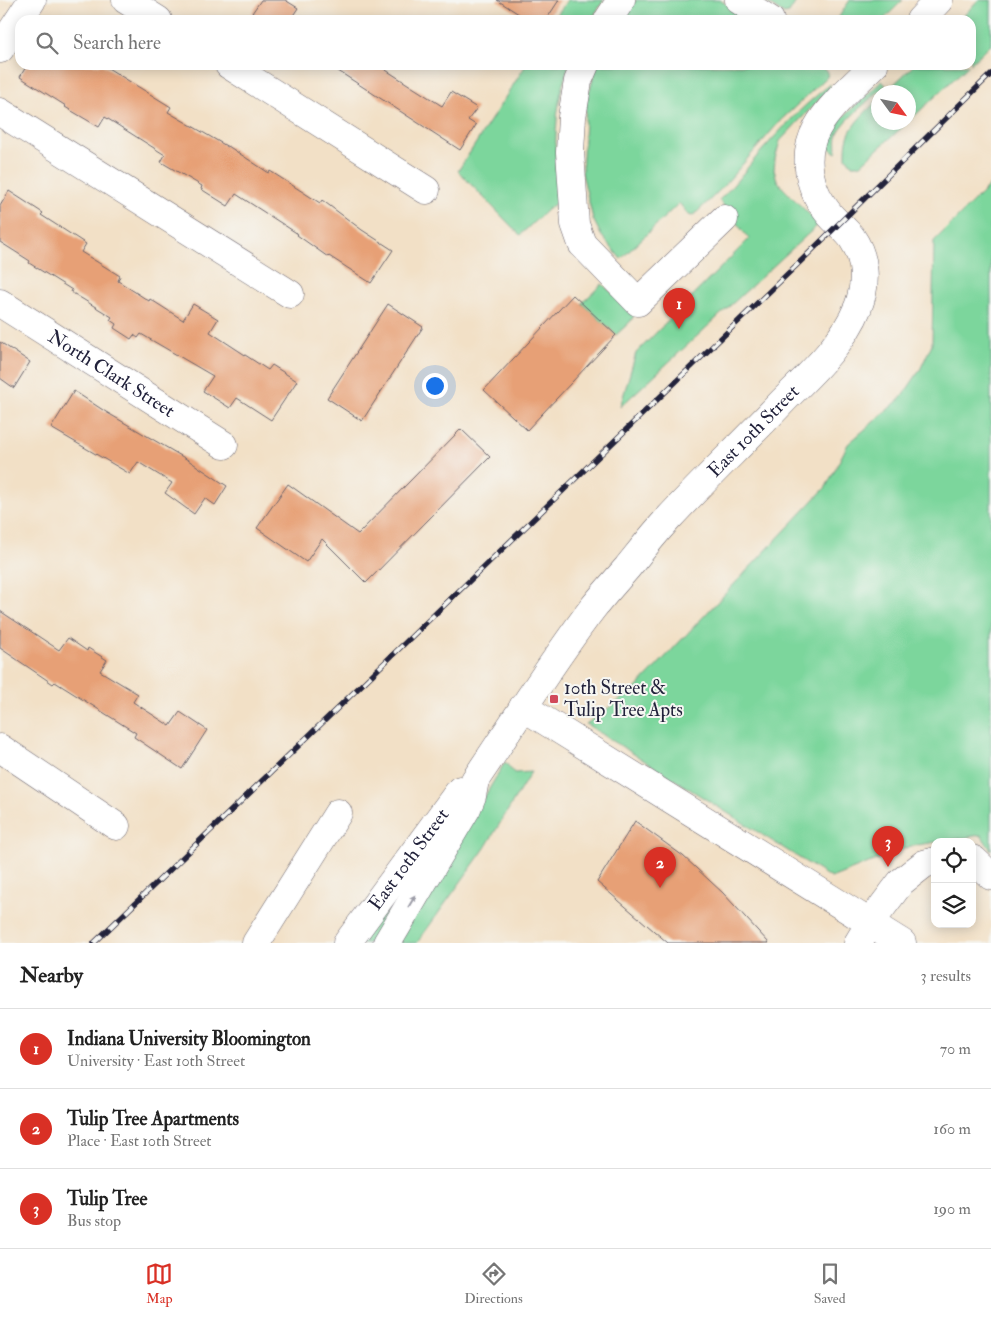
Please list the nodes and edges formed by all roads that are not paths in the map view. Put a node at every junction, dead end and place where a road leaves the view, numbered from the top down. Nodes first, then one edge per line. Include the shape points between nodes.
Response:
1 (32, 0) edge
2 (126, 0) edge
3 (621, 0) edge
4 (739, 0) edge
5 (939, 0) edge
6 (22, 15) edge
7 (150, 15) edge
8 (611, 15) edge
9 (762, 15) edge
10 (925, 15) edge
11 (15, 26) edge
12 (0, 49) edge
13 (236, 70) edge
14 (583, 70) edge
15 (858, 70) edge
16 (0, 112) edge
17 (426, 190) dead end
18 (724, 219) dead end
19 (290, 294) dead end
20 (0, 303) edge
21 (224, 445) dead end
22 (523, 707) junction
23 (0, 748) edge
24 (476, 780) junction
25 (338, 813) dead end
26 (116, 826) dead end
27 (931, 862) edge
28 (976, 862) edge
29 (991, 876) edge
30 (864, 933) edge
31 (256, 943) edge
32 (347, 943) edge
33 (387, 943) edge
34 (902, 943) edge

1 - 6 street
2 - 7 street
3 - 8 street
4 - 9 street
5 - 10 street
11 - 12 street
13 - 17 street
14 - 18 street via 573,108 570,152 575,224 582,244 638,302
15 - 22 street, East 10th Street via 818,126 808,155 810,176 819,198 851,237 863,263 863,290 850,322 831,350 667,520 599,600
16 - 19 street
20 - 21 street, North Clark Street
22 - 24 street, East 10th Street
22 - 30 street
23 - 26 street
24 - 32 street, East 10th Street via 453,798
33 -> 24 street, East 10th Street via 467,808
25 - 31 street
27 - 30 street via 901,882
28 - 29 street
30 - 34 street

